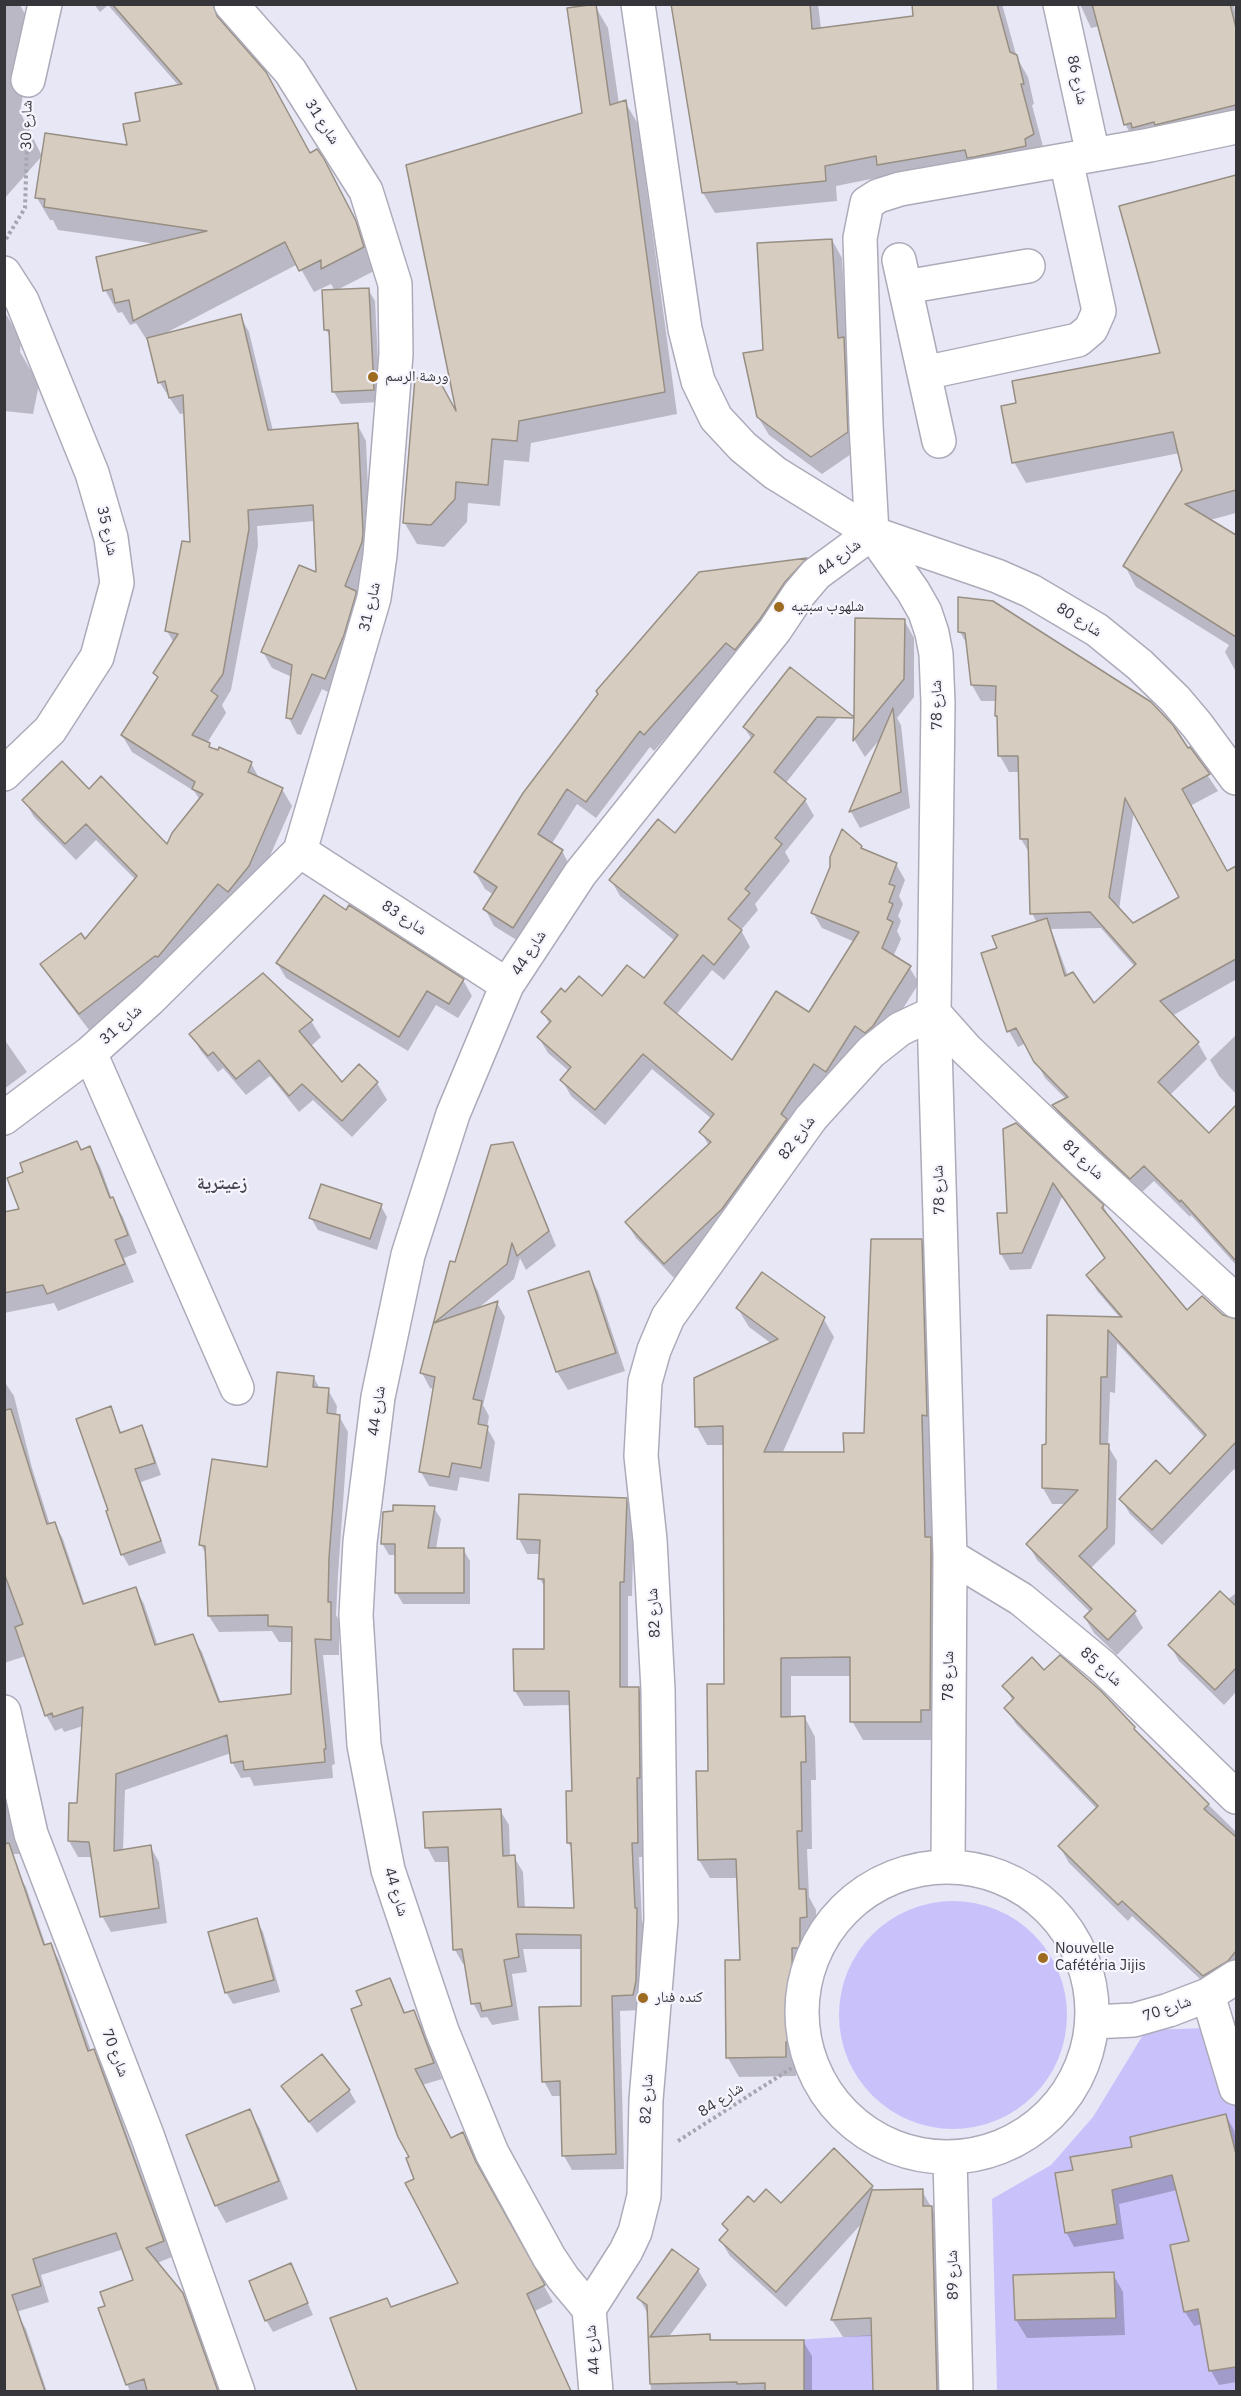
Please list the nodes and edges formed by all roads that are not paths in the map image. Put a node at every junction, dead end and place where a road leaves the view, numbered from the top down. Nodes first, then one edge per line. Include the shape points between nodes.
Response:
1 (45, 4) edge
2 (231, 4) edge
3 (638, 4) edge
4 (1060, 4) edge
5 (28, 80) road end
6 (1236, 127) edge
7 (1079, 158) junction
8 (1028, 266) dead end
9 (4, 273) edge
10 (924, 373) junction
11 (939, 441) dead end
12 (872, 533) junction
13 (4, 774) edge
14 (1236, 778) edge
15 (300, 851) junction
16 (507, 985) junction
17 (934, 1013) junction
18 (90, 1053) junction
19 (4, 1118) edge
20 (1236, 1301) edge
21 (237, 1388) dead end
22 (950, 1556) junction
23 (4, 1712) edge
24 (1236, 1797) edge
25 (948, 1866) junction
26 (1236, 1977) edge
27 (1208, 1995) junction
28 (1093, 2022) junction
29 (1236, 2088) edge
30 (950, 2158) junction
31 (589, 2309) junction
32 (238, 2391) edge
33 (596, 2391) edge
34 (956, 2391) edge

1 - 5 street, شارع 30
2 - 15 street, شارع 31 via 290,71 366,191 395,284 396,354 374,598
3 - 12 street via 676,275 698,381 716,418 743,447 775,473
4 - 7 street, شارع 86
6 - 7 street
7 - 10 street, شارع 86 via 1099,311 1091,328 1078,340
7 - 12 street via 900,189 867,202 860,238
8 - 10 street via 902,273
9 - 13 street, شارع 35 via 22,302 92,472 111,537 117,583 97,657 50,730
10 - 11 street
12 - 14 street, شارع 80 via 997,576 1097,630 1175,699
12 - 16 street, شارع 44 via 816,574 799,594 775,630 580,874
12 - 17 street, شارع 78 via 925,612 936,654
15 - 16 street, شارع 83
15 - 18 street, شارع 31
16 - 31 street, شارع 44 via 453,1114 408,1256 378,1397 360,1542 357,1605 362,1722 388,1870 442,2031 498,2163 549,2257
17 - 20 street, شارع 81 via 1083,1161
17 - 22 street, شارع 78
17 - 31 street, شارع 82 via 900,1029 871,1052 811,1118 668,1317 645,1382 641,1455 658,1690 661,1920 646,2100 644,2196 626,2251
18 - 19 street, شارع 31
18 - 21 street
22 - 24 street, شارع 85 via 1021,1599 1085,1652
22 - 25 street, شارع 78
23 - 32 street, شارع 70 via 31,1834 147,2135
25 - 28 street via 978,1869 1006,1878 1032,1893 1054,1913 1072,1937 1084,1964 1092,1993
25 - 30 street via 888,1878 862,1893 833,1922 808,1967 802,2027 809,2058 840,2111 890,2146
26 - 27 street, شارع 70
27 - 28 street, شارع 70 via 1134,2020
27 - 29 street
28 - 30 street via 1076,2081 1036,2128 1010,2144 981,2154
30 - 34 street, شارع 89
31 - 33 street, شارع 44

